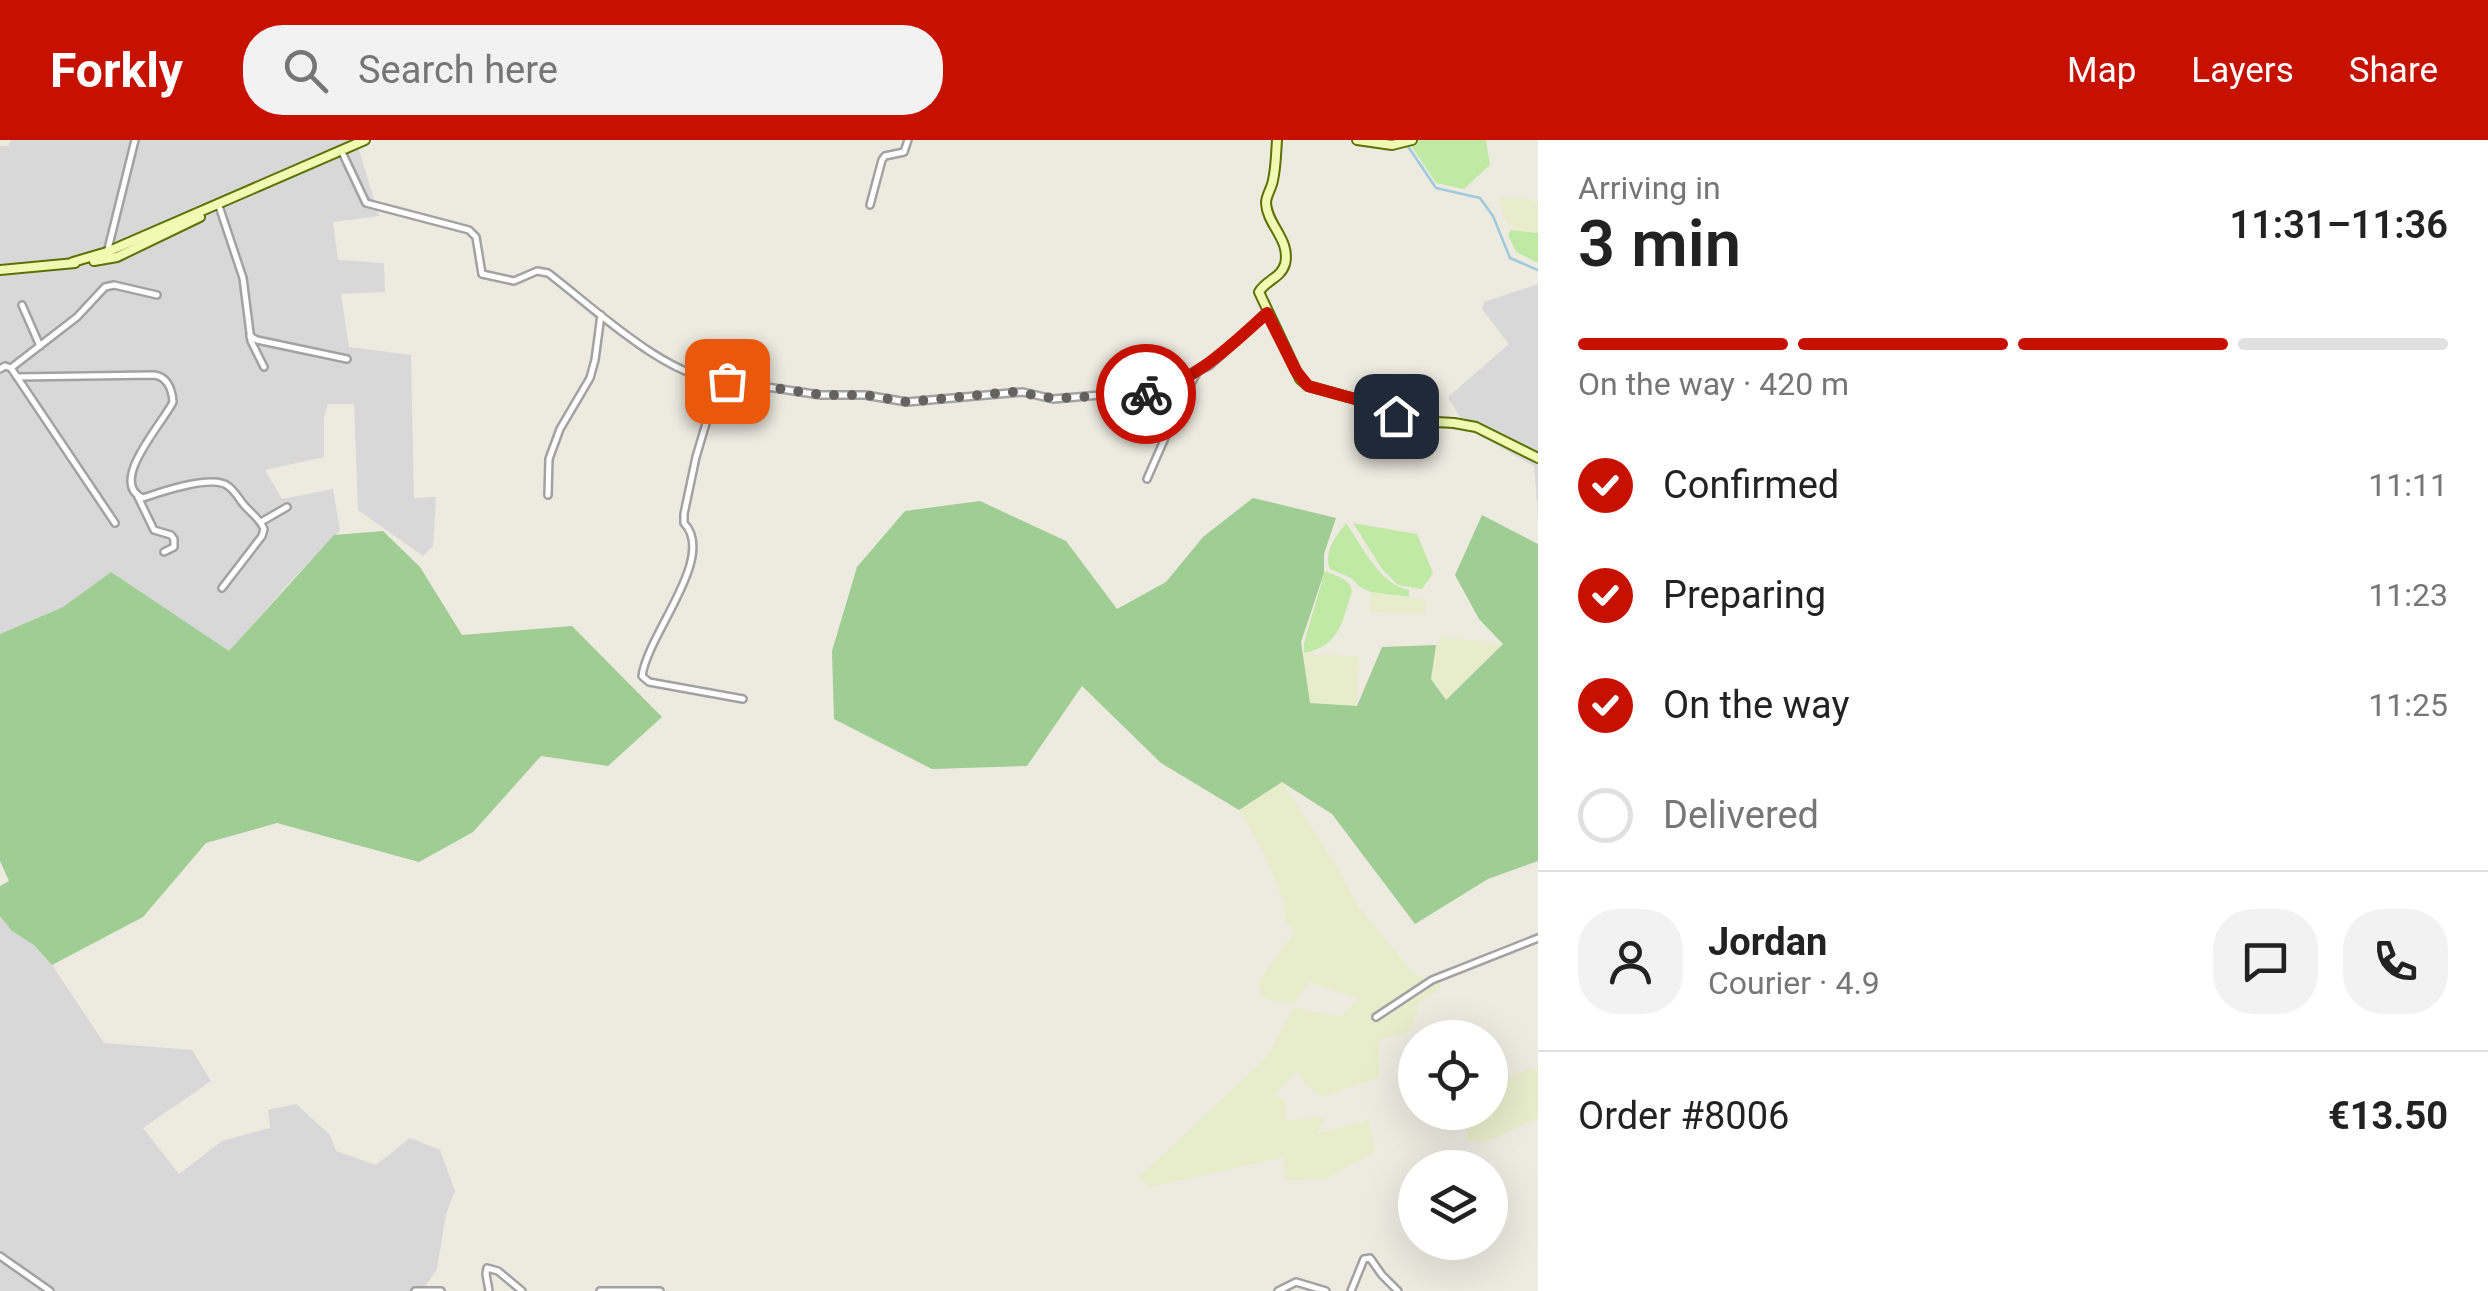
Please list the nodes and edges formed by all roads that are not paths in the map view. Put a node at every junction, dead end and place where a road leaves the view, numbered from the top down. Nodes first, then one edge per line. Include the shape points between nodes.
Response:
1 (135, 140) edge
2 (365, 140) edge
3 (908, 140) edge
4 (1277, 140) edge
5 (1357, 140) edge
6 (1408, 142) edge
7 (342, 150) junction
8 (219, 205) junction
9 (870, 206) dead end
10 (107, 252) junction
11 (73, 262) junction
12 (91, 262) junction
13 (0, 270) edge
14 (156, 294) dead end
15 (22, 304) dead end
16 (1267, 313) junction
17 (601, 315) junction
18 (250, 336) junction
19 (40, 346) junction
20 (347, 359) dead end
21 (264, 367) dead end
22 (0, 368) edge
23 (11, 368) junction
24 (1199, 370) junction
25 (18, 377) junction
26 (718, 382) junction
27 (1538, 458) edge
28 (1146, 478) dead end
29 (548, 495) dead end
30 (138, 497) junction
31 (287, 507) dead end
32 (261, 522) junction
33 (115, 523) dead end
34 (164, 552) dead end
35 (222, 588) dead end
36 (743, 699) dead end
37 (1538, 938) edge
38 (1376, 1017) dead end
39 (0, 1256) edge
40 (50, 1291) edge
41 (415, 1291) edge
42 (441, 1291) edge
43 (489, 1291) edge
44 (522, 1291) edge
45 (600, 1291) edge
46 (660, 1291) edge
47 (1278, 1291) edge
48 (1326, 1291) edge
49 (1351, 1291) edge
50 (1398, 1291) edge

1 - 10 street
2 - 7 main road
3 - 9 street via 904,152 882,160
4 - 16 main road via 1266,204 1286,259 1260,288
5 - 6 main road
7 - 8 main road
7 - 17 street via 366,203 469,230 482,274 514,281 542,270
8 - 10 main road
8 - 12 main road via 128,252
8 - 18 street via 243,278
10 - 11 main road
10 - 12 street
11 - 12 main road
11 - 13 main road
14 - 19 street via 105,287
15 - 19 street
16 - 24 street
16 - 27 main road via 1308,386 1407,419 1476,428
17 - 26 street via 671,364
17 - 29 street via 590,378 549,459
18 - 20 street
18 - 21 street
19 - 23 street
22 - 23 street
23 - 25 street
24 - 26 street via 1148,394 1053,398 1010,392 907,402
24 - 28 street
25 - 30 street via 165,380 173,402 133,466 130,486
25 - 33 street
26 - 36 street via 684,514 694,540 689,572 642,676
30 - 32 street via 226,484
30 - 34 street via 154,530 174,539
31 - 32 street
32 - 35 street via 262,536
37 - 38 street via 1432,980
39 - 40 street
41 - 42 street
43 - 44 street via 487,1268
45 - 46 street
47 - 48 street via 1296,1282
49 - 50 street via 1364,1258

